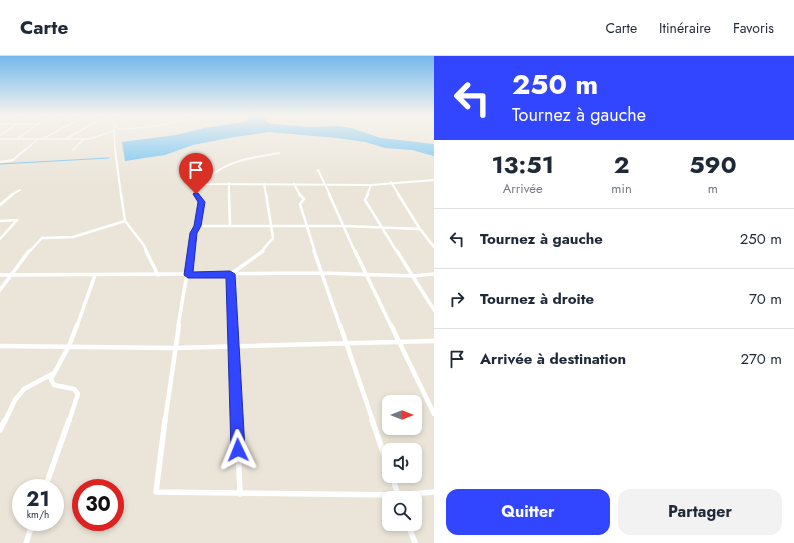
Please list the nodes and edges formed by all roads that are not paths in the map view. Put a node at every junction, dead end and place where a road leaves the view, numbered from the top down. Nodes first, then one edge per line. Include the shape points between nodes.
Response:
1 (46, 138) edge
2 (69, 138) edge
3 (96, 138) edge
4 (114, 138) edge
5 (0, 139) edge
6 (17, 139) joint
7 (38, 139) junction
8 (42, 140) junction
9 (65, 140) junction
10 (84, 140) junction
11 (73, 150) dead end
12 (279, 153) dead end
13 (0, 162) edge
14 (318, 170) dead end
15 (434, 180) edge
16 (391, 182) junction
17 (205, 184) junction
18 (229, 184) junction
19 (264, 184) junction
20 (294, 184) junction
21 (326, 184) junction
22 (371, 185) junction
23 (20, 190) dead end
24 (0, 205) edge
25 (0, 221) edge
26 (125, 221) junction
27 (197, 226) junction
28 (230, 226) junction
29 (271, 226) junction
30 (306, 226) junction
31 (345, 226) junction
32 (381, 227) junction
33 (420, 229) junction
34 (0, 239) edge
35 (434, 247) edge
36 (321, 273) junction
37 (230, 274) junction
38 (434, 274) edge
39 (0, 275) edge
40 (12, 275) junction
41 (95, 275) junction
42 (158, 275) junction
43 (188, 275) junction
44 (367, 275) junction
45 (412, 276) junction
46 (0, 290) edge
47 (434, 310) edge
48 (434, 341) edge
49 (346, 342) junction
50 (398, 342) junction
51 (0, 346) edge
52 (69, 346) junction
53 (234, 347) junction
54 (174, 348) junction
55 (55, 372) junction
56 (434, 414) edge
57 (0, 430) edge
58 (382, 448) edge
59 (48, 479) edge
60 (434, 492) edge
61 (422, 493) edge
62 (240, 494) junction
63 (382, 496) edge
64 (30, 531) edge
65 (410, 531) edge
66 (26, 543) edge
67 (414, 543) edge

1 - 8 street
2 - 9 street
3 - 10 street
4 - 26 street
5 - 6 street
6 - 7 street
7 - 8 street
7 - 13 street via 13,160
8 - 9 street
9 - 10 street
10 - 11 street
12 - 17 street via 224,167
14 - 21 street
15 - 16 street
16 - 22 street
16 - 33 street
17 - 18 street
17 - 27 street via 196,192 202,202
18 - 19 street
18 - 28 street
19 - 20 street
19 - 29 street
20 - 21 street
20 - 30 street via 304,199 300,204
21 - 22 street
21 - 31 street
22 - 32 street via 365,200
23 - 24 street
25 - 34 street via 17,220
26 - 40 street via 73,237 42,238
26 - 42 street via 143,244
27 - 28 street
27 - 43 street
28 - 29 street
29 - 30 street
29 - 37 street via 272,238 269,246
30 - 31 street
30 - 36 street
31 - 32 street
31 - 44 street
32 - 33 street
32 - 45 street
33 - 35 street
36 - 37 street
36 - 44 street
36 - 49 street
37 - 43 street
37 - 53 street
38 - 45 street
39 - 40 street
40 - 41 street
40 - 46 street
41 - 42 street
41 - 52 street
42 - 43 street
43 - 54 street
44 - 45 street
44 - 50 street
45 - 47 street
48 - 50 street
49 - 50 street
49 - 53 street
49 - 58 street
50 - 56 street
51 - 52 street
52 - 54 street
52 - 55 street
53 - 54 street
53 - 62 street
54 - 62 street via 156,492
55 - 57 street via 24,389 15,400
55 - 59 street via 52,379 54,385 74,389 78,394
60 - 61 street
62 - 63 street
64 - 66 street
65 - 67 street

